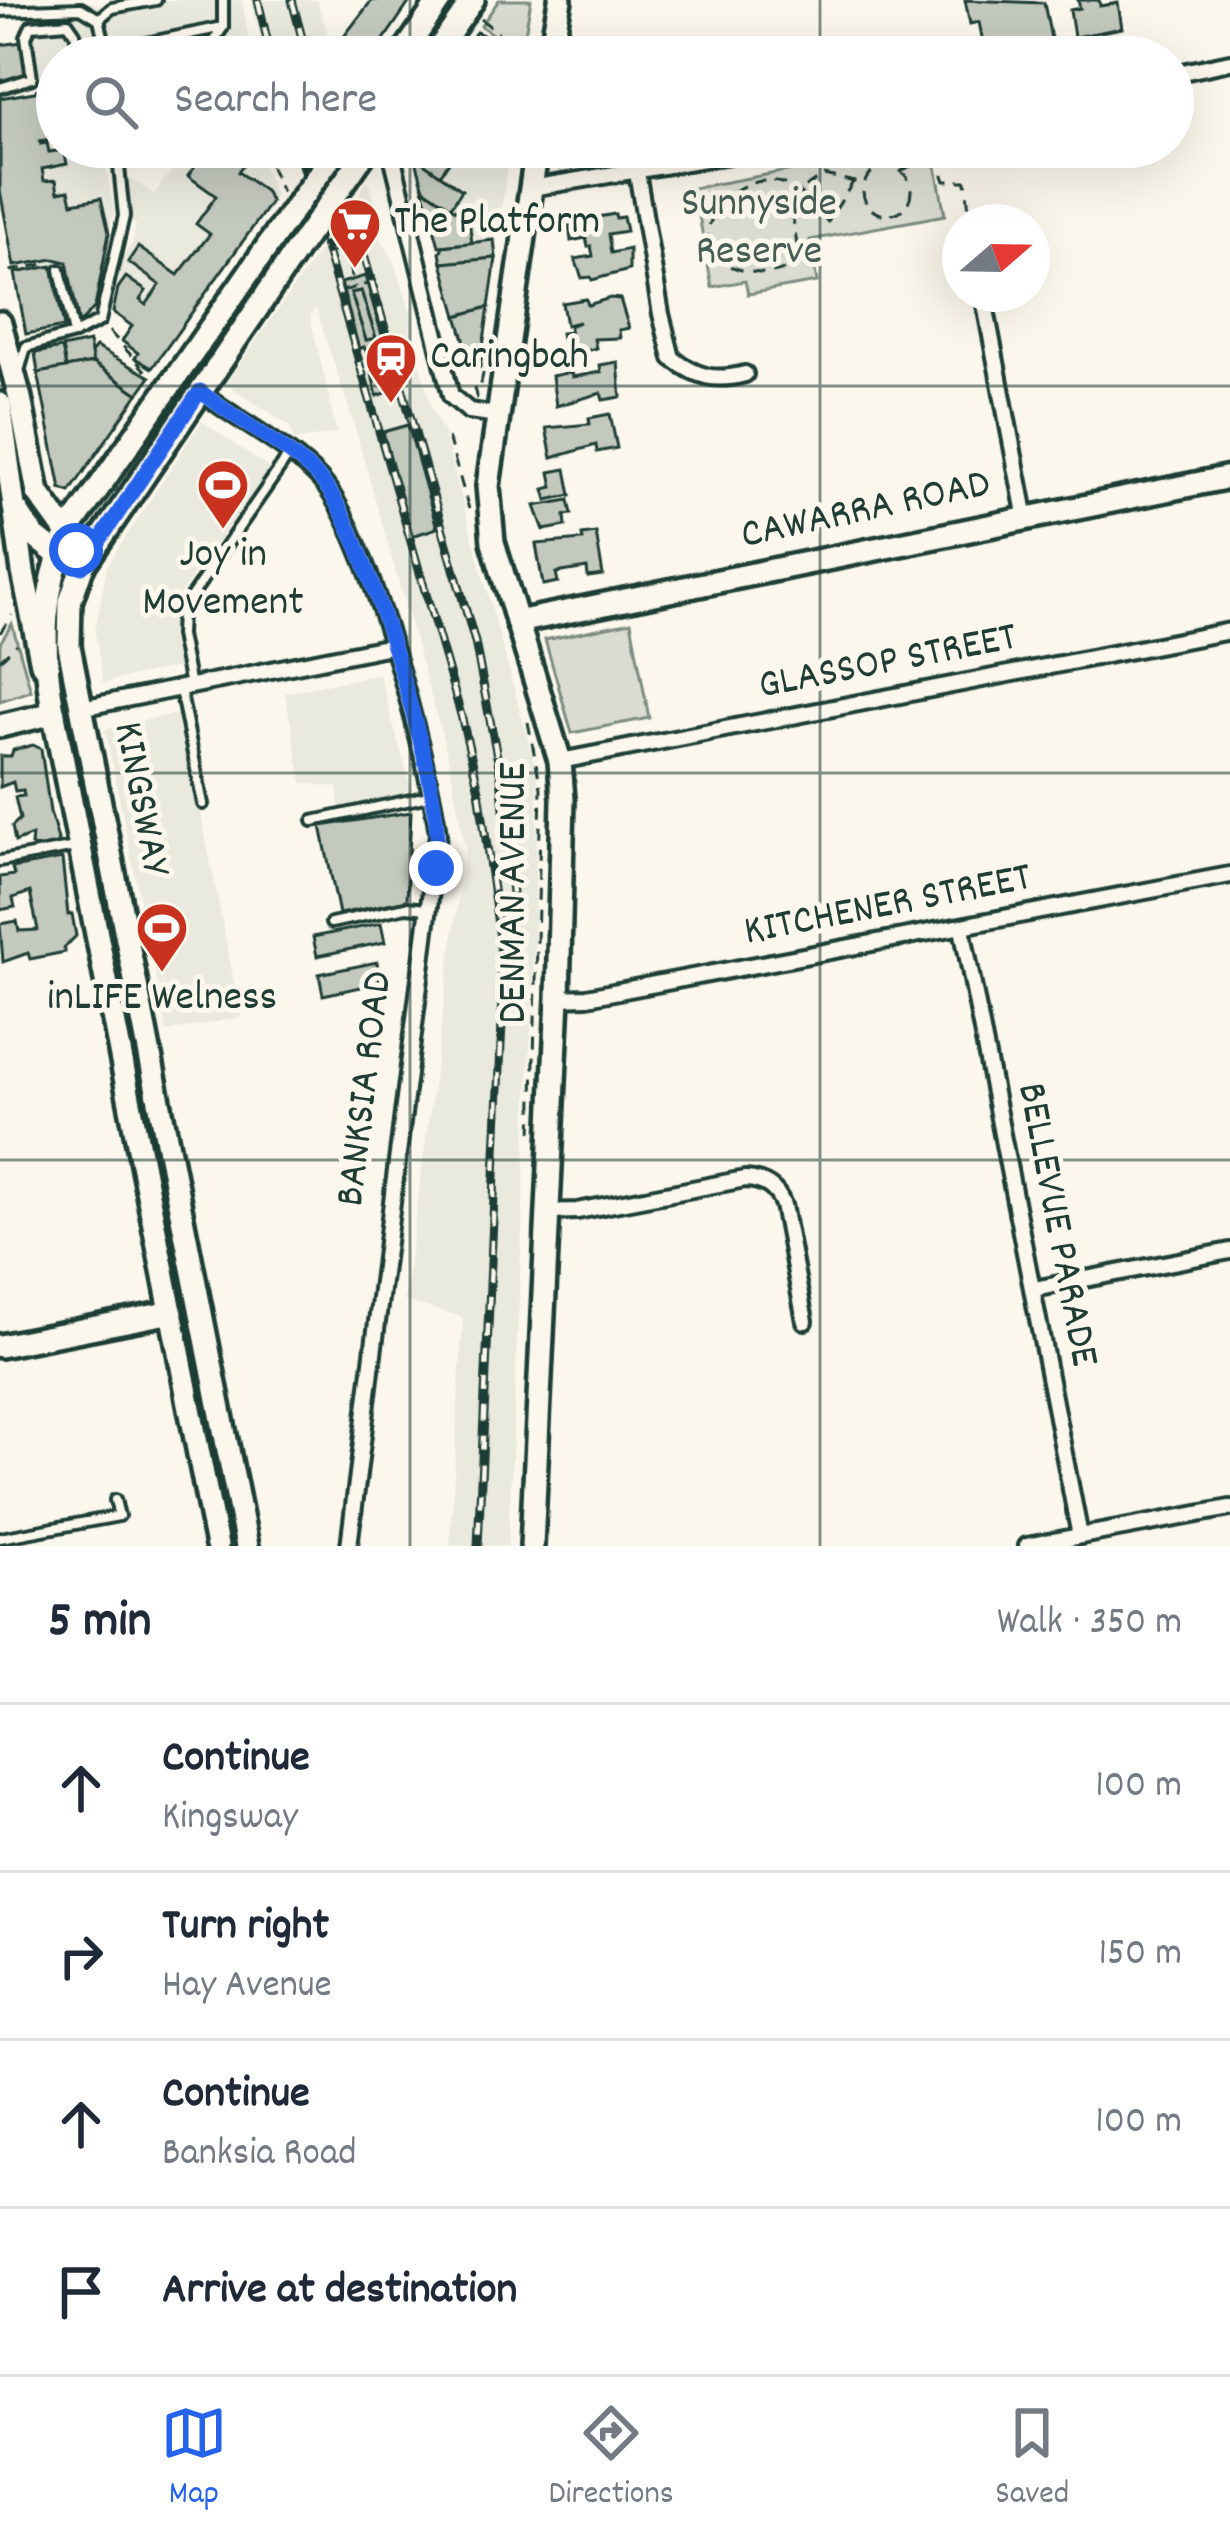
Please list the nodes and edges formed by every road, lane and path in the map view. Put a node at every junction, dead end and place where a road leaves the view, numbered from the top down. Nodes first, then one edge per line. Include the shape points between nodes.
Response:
1 (156, 0) edge
2 (223, 0) edge
3 (440, 0) edge
4 (560, 0) edge
5 (476, 9) edge
6 (0, 11) edge
7 (99, 19) junction
8 (223, 27) junction
9 (76, 36) edge
10 (103, 36) edge
11 (185, 36) edge
12 (217, 36) edge
13 (415, 36) edge
14 (452, 36) edge
15 (504, 36) edge
16 (554, 36) edge
17 (1230, 62) edge
18 (1194, 70) edge
19 (0, 88) edge
20 (119, 168) edge
21 (270, 168) edge
22 (323, 168) edge
23 (356, 168) edge
24 (395, 168) edge
25 (534, 168) edge
26 (660, 168) edge
27 (906, 168) edge
28 (941, 168) edge
29 (901, 171) junction
30 (638, 172) junction
31 (853, 182) junction
32 (863, 184) junction
33 (531, 188) junction
34 (798, 190) junction
35 (284, 193) dead end
36 (968, 204) edge
37 (328, 225) dead end
38 (356, 244) dead end
39 (307, 249) junction
40 (340, 250) junction
41 (332, 252) dead end
42 (61, 270) joint
43 (10, 271) dead end
44 (368, 284) dead end
45 (355, 287) junction
46 (343, 291) dead end
47 (986, 312) edge
48 (100, 321) junction
49 (0, 323) edge
50 (74, 334) junction
51 (485, 358) dead end
52 (745, 374) dead end
53 (166, 378) junction
54 (473, 385) dead end
55 (18, 388) junction
56 (200, 391) junction
57 (498, 415) junction
58 (7, 416) edge
59 (448, 437) dead end
60 (290, 455) junction
61 (1230, 477) edge
62 (17, 509) junction
63 (471, 514) dead end
64 (1026, 519) junction
65 (67, 533) junction
66 (58, 555) junction
67 (82, 567) junction
68 (16, 608) dead end
69 (518, 622) junction
70 (1230, 631) edge
71 (0, 633) edge
72 (19, 643) dead end
73 (391, 646) junction
74 (0, 659) edge
75 (185, 688) junction
76 (523, 704) dead end
77 (81, 708) junction
78 (53, 709) junction
79 (0, 726) edge
80 (560, 761) junction
81 (432, 796) junction
82 (203, 804) dead end
83 (313, 821) dead end
84 (82, 846) junction
85 (0, 861) edge
86 (1230, 875) edge
87 (430, 909) junction
88 (331, 923) dead end
89 (962, 928) junction
90 (558, 998) junction
91 (532, 1136) dead end
92 (548, 1212) junction
93 (1230, 1251) edge
94 (1034, 1289) junction
95 (200, 1305) junction
96 (172, 1312) junction
97 (805, 1321) dead end
98 (0, 1346) edge
99 (115, 1500) dead end
100 (1230, 1508) edge
101 (1081, 1536) junction
102 (0, 1538) edge
103 (218, 1546) edge
104 (247, 1546) edge
105 (349, 1546) edge
106 (532, 1546) edge
107 (1027, 1546) edge

1 - 7 lane via 112,8
2 - 8 lane
3 - 13 main road
4 - 16 main road
5 - 14 main road
5 - 15 path
6 - 7 lane via 81,8
7 - 10 lane
8 - 11 lane
8 - 12 lane
9 - 19 lane via 68,23 27,29 32,78
17 - 18 street
20 - 48 lane via 123,229
21 - 35 path
22 - 53 main road, KINGSWAY, bridge
23 - 39 main road, KINGSWAY, bridge
24 - 57 street via 451,396 469,411
25 - 33 main road
26 - 30 street
27 - 29 path
28 - 36 path via 945,181 966,182
29 - 32 path via 879,168
29 - 32 path via 910,199 895,214 873,212
30 - 33 street
30 - 52 street via 672,358 700,376
31 - 32 path
31 - 34 path via 824,176
31 - 34 path via 828,222
33 - 57 main road
34 - 34 path via 756,184 721,199 711,215 715,256 727,269 776,274 791,267
37 - 45 path
38 - 40 path
39 - 40 path via 338,242
39 - 56 main road, KINGSWAY
40 - 41 path
42 - 43 path via 52,263
42 - 50 lane
44 - 45 path
45 - 46 path
47 - 64 street
48 - 50 lane
48 - 53 path
49 - 55 main road
50 - 55 lane via 26,347
51 - 54 path via 481,383
53 - 56 main road
53 - 65 main road, KINGSWAY
55 - 58 main road
56 - 60 street, BANKSIA ROAD
56 - 67 main road, KINGSWAY
57 - 69 main road, DENMAN AVENUE via 488,512
58 - 62 main road
58 - 65 main road via 38,493
59 - 63 path
60 - 73 street, BANKSIA ROAD via 340,510
60 - 75 lane via 181,610
61 - 64 main road, CAWARRA ROAD
62 - 66 main road
62 - 78 main road
64 - 69 main road, CAWARRA ROAD
65 - 66 main road, KINGSWAY
65 - 67 main road
66 - 67 main road
66 - 78 main road, KINGSWAY via 44,625
67 - 77 main road, KINGSWAY via 67,629
68 - 71 path
69 - 80 main road, DENMAN AVENUE
70 - 80 street, GLASSOP STREET
72 - 74 path
73 - 75 street
73 - 81 street, BANKSIA ROAD
75 - 77 street
75 - 82 lane
76 - 91 path via 541,788
77 - 78 main road
77 - 95 main road, KINGSWAY
78 - 79 main road
78 - 84 main road, KINGSWAY
80 - 90 main road, DENMAN AVENUE
81 - 83 lane
81 - 87 street, BANKSIA ROAD via 438,834
84 - 85 lane
84 - 96 main road, KINGSWAY
86 - 89 street, KITCHENER STREET
87 - 88 lane
87 - 105 street, BANKSIA ROAD
89 - 90 street, KITCHENER STREET
89 - 94 street, BELLEVUE PARADE
90 - 92 main road, DENMAN AVENUE
92 - 97 street via 762,1181 783,1205
92 - 106 main road, DENMAN AVENUE
93 - 94 street
94 - 101 street, BELLEVUE PARADE
95 - 96 main road
95 - 104 main road, KINGSWAY
96 - 98 main road
96 - 103 main road, KINGSWAY
99 - 102 lane via 119,1516
100 - 101 street
101 - 107 street

